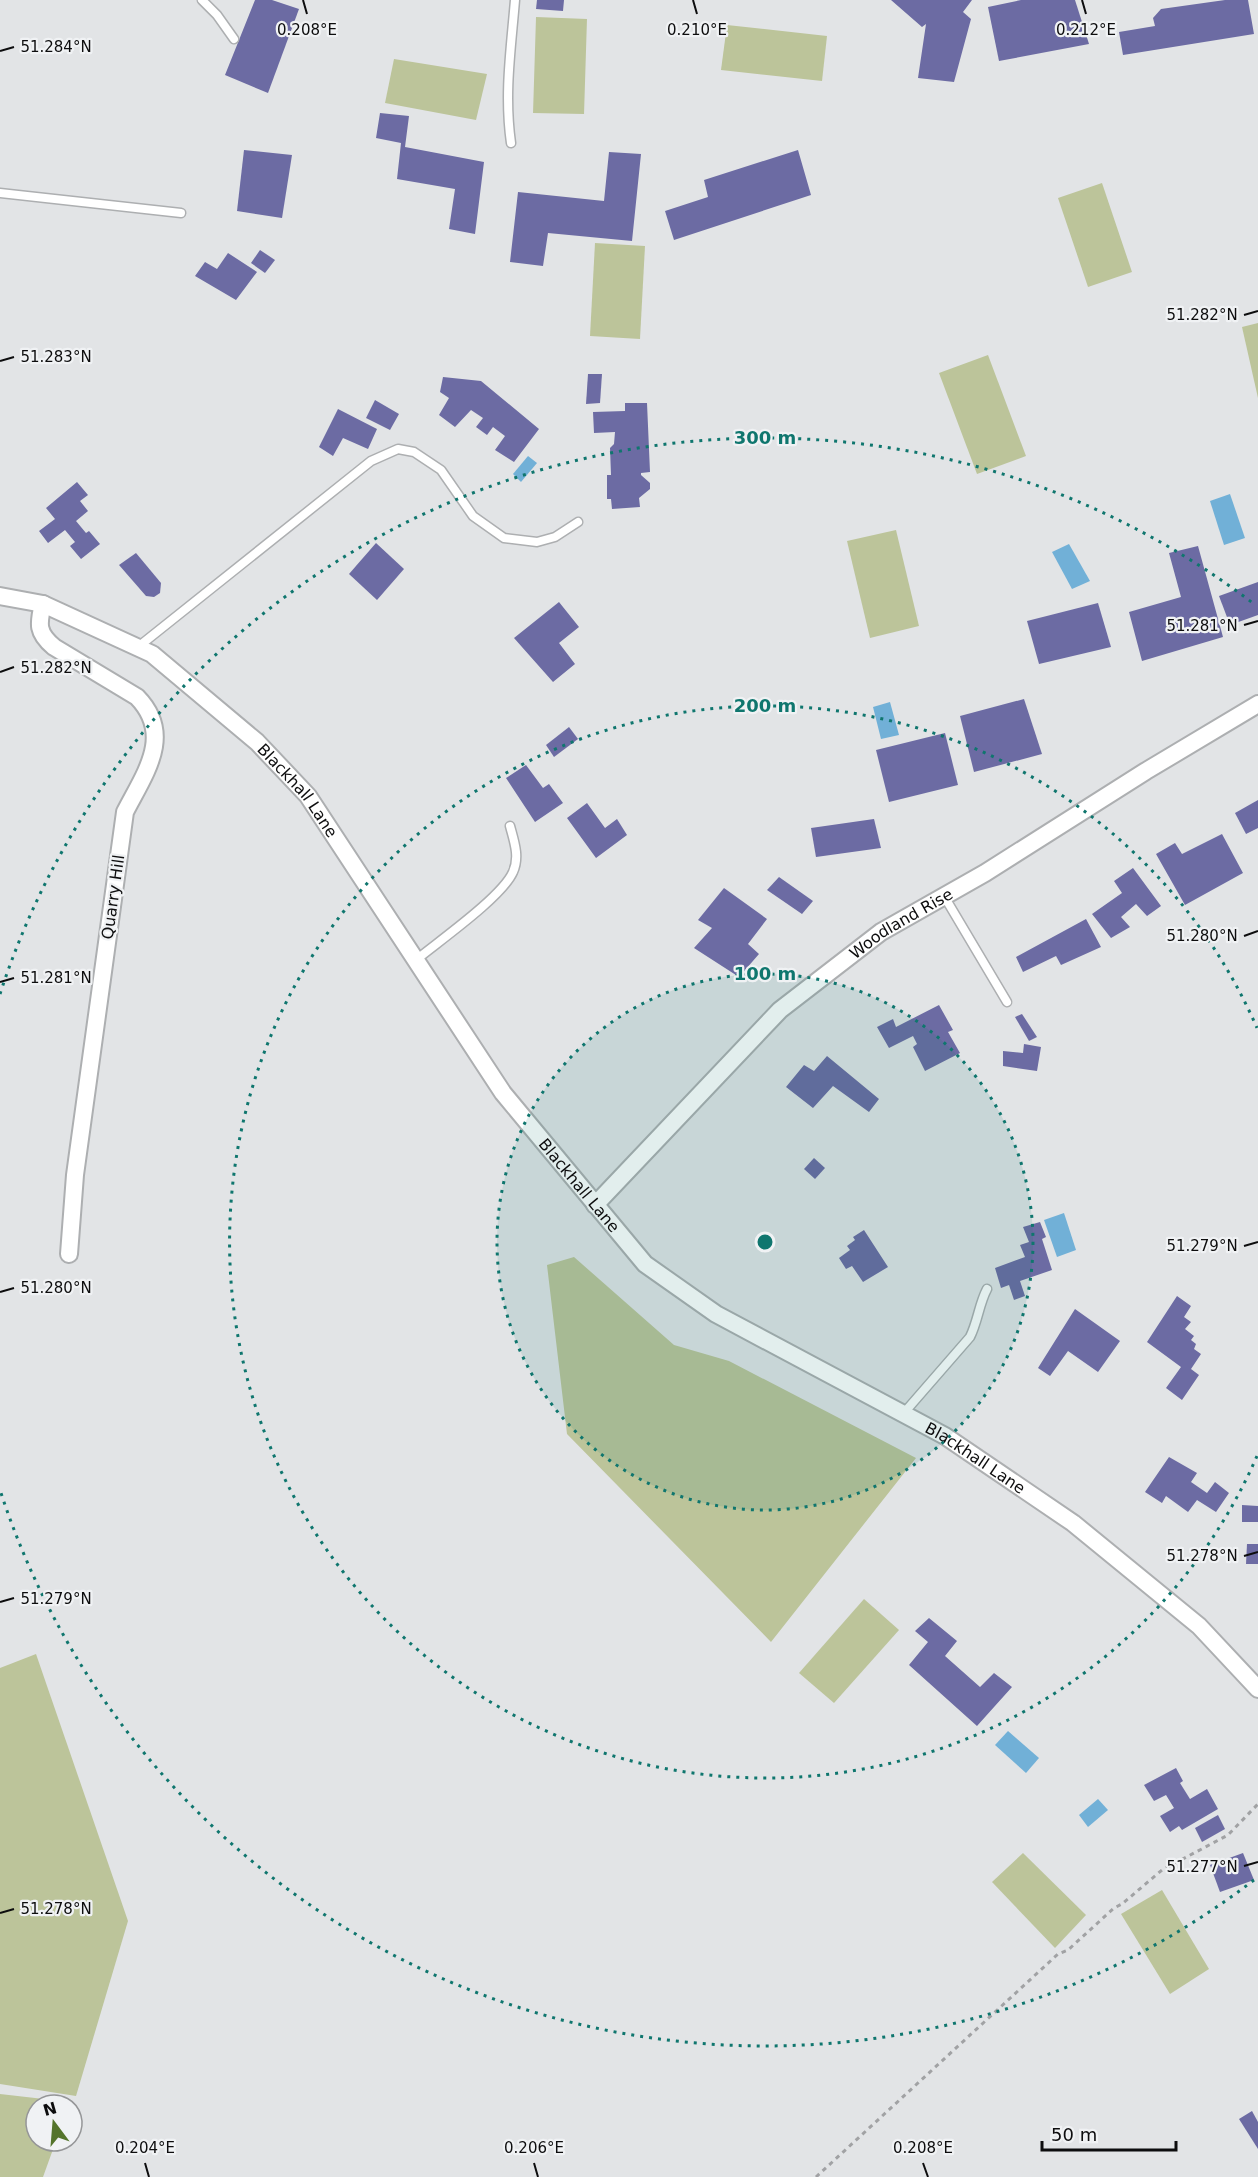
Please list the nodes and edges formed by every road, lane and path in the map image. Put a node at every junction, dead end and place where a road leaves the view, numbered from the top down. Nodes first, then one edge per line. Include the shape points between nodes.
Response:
1 (202, 0) edge
2 (515, 0) edge
3 (234, 39) dead end
4 (511, 143) dead end
5 (0, 193) edge
6 (181, 213) dead end
7 (578, 522) dead end
8 (0, 596) edge
9 (42, 604) junction
10 (138, 647) junction
11 (1258, 704) edge
12 (510, 826) dead end
13 (944, 896) junction
14 (416, 960) junction
15 (1007, 1002) dead end
16 (595, 1205) junction
17 (69, 1254) dead end
18 (987, 1288) dead end
19 (903, 1414) junction
20 (1258, 1689) edge
21 (1258, 1804) edge
22 (816, 2177) edge

1 - 3 lane
2 - 4 lane via 507,114
5 - 6 lane
7 - 10 lane via 555,537 537,542 504,538 473,516 441,470 414,452 398,449 371,461
8 - 9 street, Blackhall Lane
9 - 10 street, Blackhall Lane
9 - 17 street, Quarry Hill via 39,628 43,638 137,697 152,717 156,744 125,812 75,1175
10 - 14 street, Blackhall Lane via 152,654 257,742 308,796
11 - 13 street, Woodland Rise
12 - 14 lane via 517,855 513,872 499,892
13 - 15 lane
13 - 16 street, Woodland Rise via 881,932 780,1010
14 - 16 street, Blackhall Lane via 503,1093
16 - 19 street, Blackhall Lane via 645,1264 716,1314
18 - 19 lane via 970,1337
19 - 20 street, Blackhall Lane via 945,1436 1073,1523 1199,1626
21 - 22 path via 1228,1834 1162,1870 1068,1950 1058,1954

